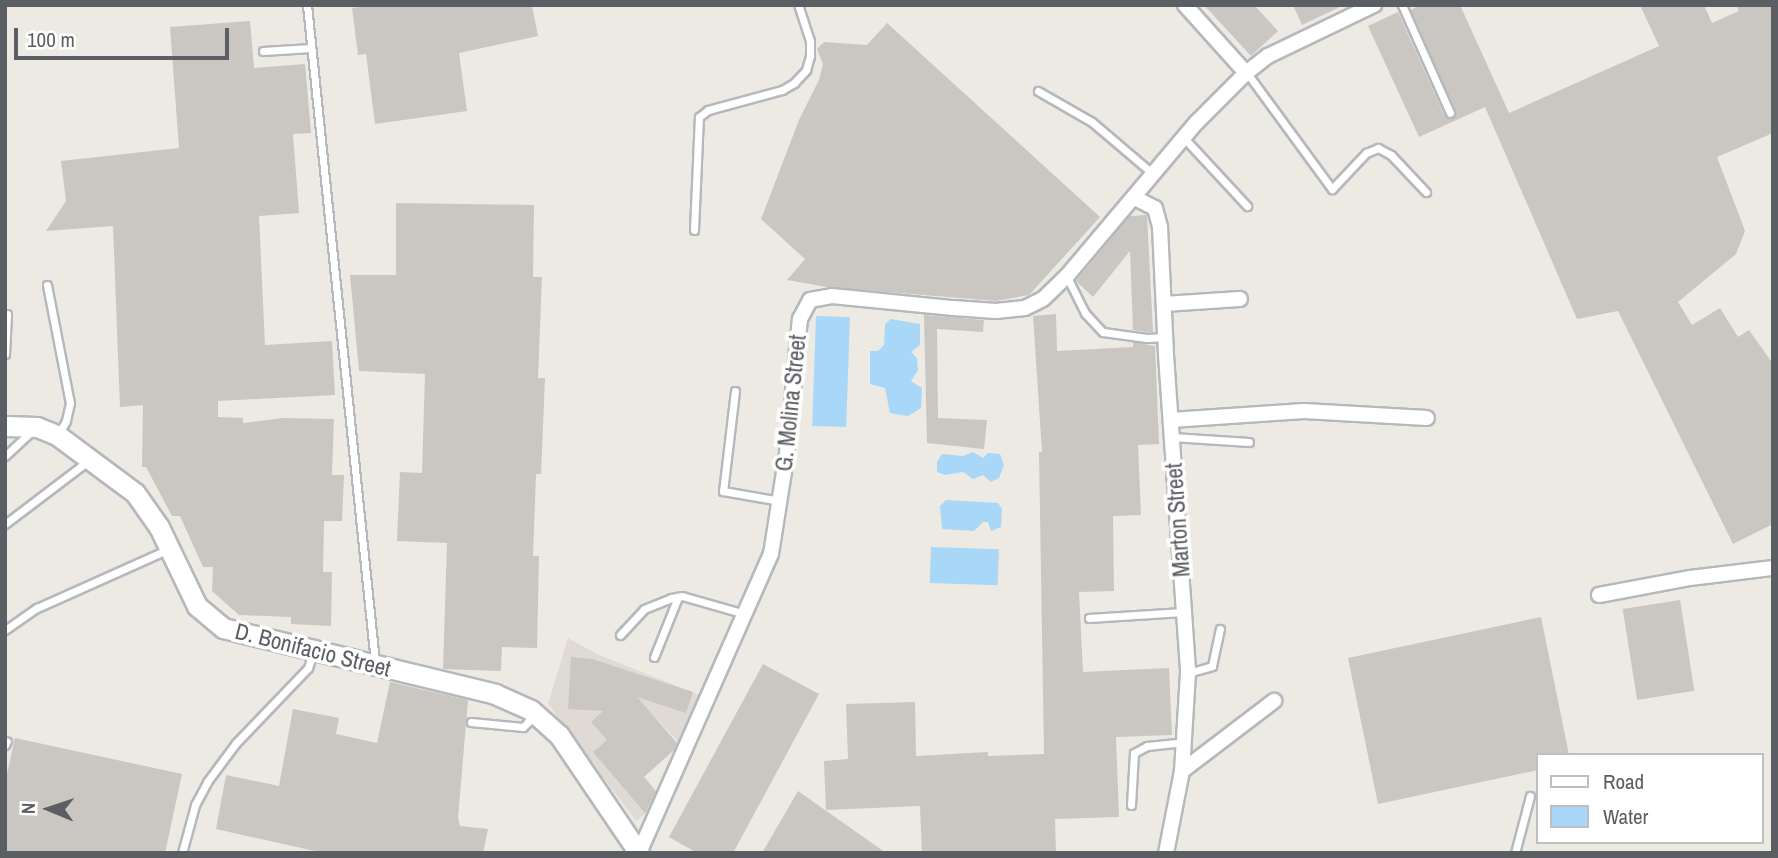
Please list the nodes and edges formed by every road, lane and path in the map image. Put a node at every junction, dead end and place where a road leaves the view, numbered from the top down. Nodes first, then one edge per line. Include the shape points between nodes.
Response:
1 (307, 5) edge
2 (798, 5) edge
3 (1185, 5) edge
4 (1374, 5) edge
5 (1402, 5) edge
6 (311, 48) junction
7 (262, 51) dead end
8 (1246, 73) junction
9 (1038, 91) dead end
10 (1450, 113) dead end
11 (1184, 138) junction
12 (1154, 174) junction
13 (1426, 192) dead end
14 (1135, 198) junction
15 (1247, 205) dead end
16 (694, 230) dead end
17 (1067, 276) junction
18 (47, 285) dead end
19 (1240, 299) dead end
20 (1164, 304) junction
21 (7, 314) dead end
22 (1165, 337) junction
23 (5, 354) edge
24 (735, 391) dead end
25 (1427, 418) dead end
26 (1171, 420) junction
27 (5, 426) edge
28 (37, 427) junction
29 (57, 435) junction
30 (1172, 437) junction
31 (1249, 442) dead end
32 (5, 456) edge
33 (91, 459) junction
34 (781, 501) junction
35 (5, 524) edge
36 (169, 548) junction
37 (1773, 568) edge
38 (1598, 595) dead end
39 (678, 597) junction
40 (1184, 612) junction
41 (745, 614) junction
42 (1088, 618) dead end
43 (1220, 629) dead end
44 (5, 631) edge
45 (620, 635) dead end
46 (313, 652) junction
47 (654, 656) dead end
48 (375, 666) junction
49 (1188, 673) junction
50 (1273, 701) dead end
51 (531, 710) junction
52 (471, 722) dead end
53 (1184, 742) junction
54 (1182, 771) junction
55 (1530, 796) dead end
56 (1131, 805) dead end
57 (182, 853) edge
58 (639, 853) edge
59 (1166, 853) edge
60 (1515, 853) edge

1 - 6 lane
2 - 16 lane via 810,41 806,70 782,90 721,106 699,117
3 - 8 street
4 - 8 street, G. Molina Street via 1268,57
5 - 10 lane
6 - 7 lane
6 - 48 lane
8 - 11 street, G. Molina Street
8 - 13 lane via 1332,190 1366,153 1378,148 1391,155
9 - 12 lane via 1091,122
11 - 12 street, G. Molina Street
11 - 15 lane
12 - 14 street, G. Molina Street
14 - 17 street, G. Molina Street
14 - 20 street, Marton Street via 1155,208 1158,216
17 - 22 lane via 1085,313 1103,332
17 - 34 street, G. Molina Street via 1043,299 1025,308 964,309 832,296 810,300 800,319 789,474
18 - 29 lane via 70,403
19 - 20 street
20 - 22 street, Marton Street
21 - 23 lane
22 - 26 street, Marton Street
24 - 34 lane via 723,491
25 - 26 street via 1304,411
26 - 30 street, Marton Street
27 - 28 main road, D. Bonifacio Street
28 - 29 main road, D. Bonifacio Street
28 - 32 lane
29 - 33 main road, D. Bonifacio Street
30 - 31 lane
30 - 40 street, Marton Street
33 - 35 lane
33 - 36 main road, D. Bonifacio Street via 135,493
34 - 41 street, G. Molina Street via 771,554
36 - 44 lane via 37,608
36 - 46 main road, D. Bonifacio Street via 197,606 213,622 237,633
37 - 38 street
39 - 41 lane
39 - 45 lane via 644,609
39 - 47 lane
40 - 42 lane
40 - 49 street, Marton Street
41 - 58 street, G. Molina Street
43 - 49 lane via 1212,666
46 - 48 main road, D. Bonifacio Street
46 - 57 lane via 308,668 236,743 206,782
48 - 51 main road, D. Bonifacio Street via 495,694
49 - 53 street, Marton Street
50 - 54 street
51 - 52 lane via 523,727
51 - 58 main road, D. Bonifacio Street via 559,734
53 - 54 street, Marton Street
53 - 56 lane via 1147,746 1134,753
54 - 59 street, Marton Street
55 - 60 lane

